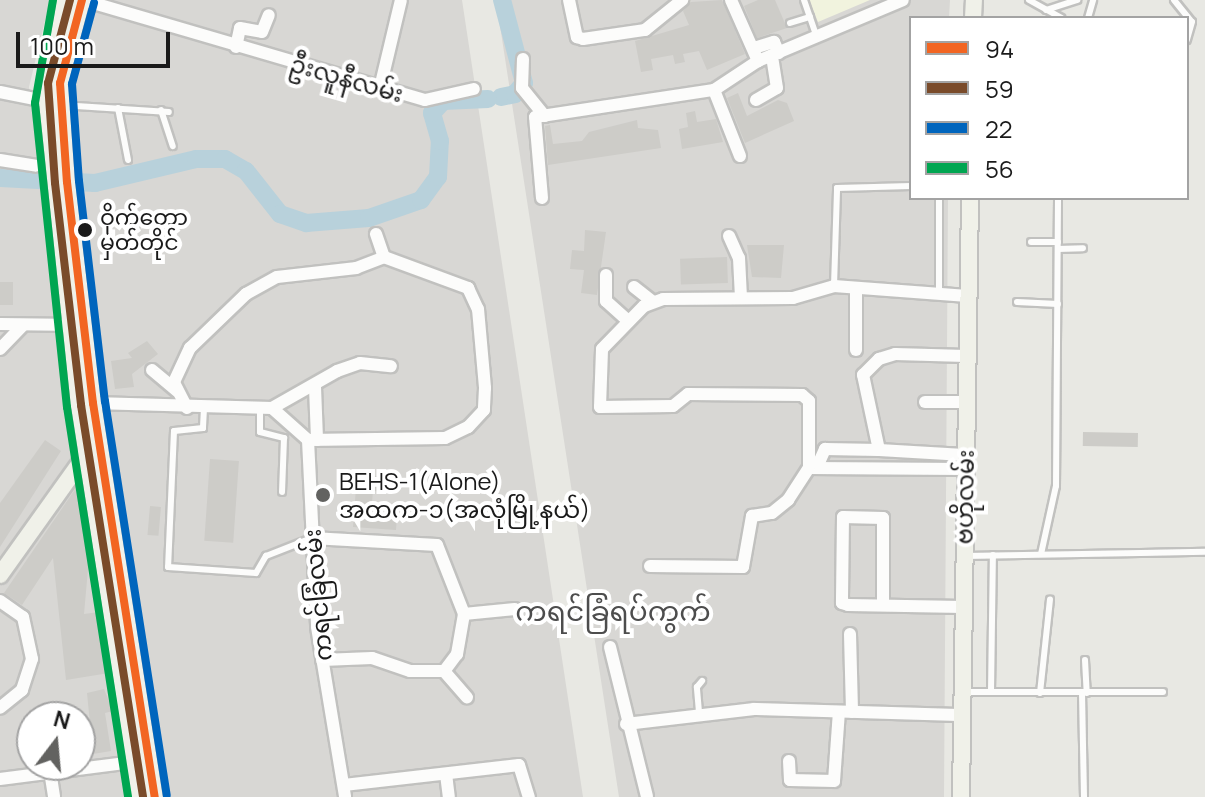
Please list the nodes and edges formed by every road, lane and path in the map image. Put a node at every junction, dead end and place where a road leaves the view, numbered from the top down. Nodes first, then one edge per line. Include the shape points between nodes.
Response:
1 (65, 0) edge
2 (82, 0) edge
3 (401, 0) edge
4 (569, 0) edge
5 (731, 0) edge
6 (804, 0) edge
7 (903, 0) edge
8 (1029, 0) edge
9 (1077, 0) edge
10 (1174, 0) edge
11 (677, 1) edge
12 (1046, 10) junction
13 (269, 15) dead end
14 (1057, 16) edge
15 (1187, 16) edge
16 (810, 17) junction
17 (790, 23) dead end
18 (817, 37) junction
19 (236, 47) junction
20 (775, 54) junction
21 (756, 55) junction
22 (523, 59) dead end
23 (380, 88) junction
24 (474, 89) dead end
25 (714, 90) junction
26 (0, 92) edge
27 (756, 100) dead end
28 (54, 103) junction
29 (118, 108) junction
30 (161, 110) junction
31 (169, 112) dead end
32 (545, 116) junction
33 (173, 146) dead end
34 (740, 156) dead end
35 (0, 160) edge
36 (128, 160) dead end
37 (36, 166) dead end
38 (909, 186) edge
39 (542, 198) dead end
40 (939, 200) edge
41 (970, 200) edge
42 (1058, 200) edge
43 (376, 234) dead end
44 (729, 236) dead end
45 (1031, 242) dead end
46 (1058, 246) junction
47 (1083, 248) dead end
48 (384, 257) junction
49 (606, 275) dead end
50 (834, 286) junction
51 (634, 287) dead end
52 (856, 289) junction
53 (939, 294) junction
54 (968, 296) junction
55 (741, 298) junction
56 (652, 301) junction
57 (1017, 302) dead end
58 (1058, 304) junction
59 (628, 321) junction
60 (0, 324) edge
61 (23, 325) junction
62 (78, 325) junction
63 (0, 349) edge
64 (856, 350) dead end
65 (966, 356) junction
66 (391, 366) dead end
67 (152, 370) dead end
68 (315, 387) junction
69 (177, 391) junction
70 (925, 402) dead end
71 (966, 402) junction
72 (93, 403) junction
73 (187, 408) junction
74 (204, 408) junction
75 (266, 408) junction
76 (99, 439) junction
77 (312, 440) junction
78 (879, 450) junction
79 (87, 454) junction
80 (964, 462) junction
81 (813, 468) junction
82 (282, 492) dead end
83 (312, 538) junction
84 (1205, 552) edge
85 (1041, 554) junction
86 (993, 555) junction
87 (963, 556) junction
88 (650, 566) dead end
89 (0, 575) edge
90 (1050, 600) dead end
91 (0, 601) edge
92 (883, 605) junction
93 (963, 607) junction
94 (515, 609) dead end
95 (464, 614) junction
96 (850, 634) dead end
97 (610, 647) dead end
98 (123, 649) junction
99 (322, 660) junction
100 (1085, 660) dead end
101 (444, 671) junction
102 (702, 681) dead end
103 (962, 692) junction
104 (991, 692) junction
105 (1163, 692) dead end
106 (1040, 693) junction
107 (1085, 693) junction
108 (467, 697) dead end
109 (0, 708) edge
110 (699, 712) junction
111 (846, 712) junction
112 (961, 715) junction
113 (626, 724) junction
114 (142, 761) junction
115 (789, 761) dead end
116 (96, 766) edge
117 (446, 774) junction
118 (365, 782) junction
119 (344, 791) edge
120 (140, 797) edge
121 (155, 797) edge
122 (371, 797) edge
123 (449, 797) edge
124 (529, 797) edge
125 (647, 797) edge
126 (961, 797) edge
127 (1084, 797) edge

1 - 28 main road
2 - 19 street, ဦးလူနီလမ်း
2 - 28 main road
3 - 23 street
4 - 11 street via 577,37 583,39 645,30
5 - 21 street
6 - 16 lane
7 - 18 street
8 - 12 lane
9 - 12 lane
10 - 15 lane
12 - 14 lane
13 - 19 street via 262,32 240,28
16 - 17 lane
16 - 18 lane
18 - 20 street
19 - 23 street, ဦးလူနီလမ်း
20 - 21 street via 774,42
20 - 27 street via 776,91
21 - 25 street
22 - 32 street via 522,88
23 - 24 street, ဦးလူနီလမ်း via 425,100
25 - 32 street
25 - 34 street
26 - 28 street
28 - 29 lane
28 - 62 main road
29 - 30 lane
29 - 36 lane
30 - 31 lane
30 - 33 lane
32 - 39 street via 534,122
35 - 37 street
38 - 50 lane via 837,188
40 - 53 lane
41 - 54 main road, ဗဟိုလမ်း
42 - 46 lane
43 - 48 street
44 - 55 street via 739,258
45 - 46 lane
46 - 47 lane
46 - 58 lane
48 - 69 street via 356,268 297,271 246,294 190,348 174,382
48 - 77 street via 416,264 468,288 478,309 484,410 445,438
49 - 59 street via 606,301
50 - 52 street
50 - 55 street via 793,298
51 - 56 street
52 - 53 street
52 - 64 street
53 - 54 street
54 - 65 main road, ဗဟိုလမ်း
55 - 56 street
56 - 59 street
57 - 58 lane
58 - 85 lane via 1056,486
59 - 81 street via 600,357 600,407 673,406 688,394 802,395 809,401
60 - 61 street
61 - 62 street
61 - 63 street
62 - 72 main road
62 - 79 main road
65 - 71 main road, ဗဟိုလမ်း
65 - 78 street via 879,359 863,375
66 - 68 street via 360,363
67 - 69 street
68 - 75 street
68 - 77 street, ကရင်ခြံလမ်း
69 - 73 street
70 - 71 street
71 - 80 main road, ဗဟိုလမ်း
72 - 73 street
72 - 76 main road
73 - 74 street
74 - 75 street
74 - 83 lane via 203,428 174,431 168,567 256,573 266,556
75 - 77 street
75 - 82 lane via 260,432 284,438
76 - 79 main road
76 - 98 main road
77 - 83 street, ကရင်ခြံလမ်း
78 - 80 street
78 - 81 street via 825,449
79 - 89 main road
79 - 98 main road
80 - 81 street
80 - 87 main road, ဗဟိုလမ်း
81 - 88 street via 780,507 752,516 743,567
83 - 95 street via 437,545
83 - 99 street, ကရင်ခြံလမ်း
84 - 85 lane
85 - 86 lane
86 - 87 lane
86 - 104 lane
87 - 93 main road, ဗဟိုလမ်း
90 - 106 lane
91 - 109 street via 24,620 30,677
92 - 92 street via 842,603 843,517 883,518
92 - 93 street
93 - 103 main road, ဗဟိုလမ်း
94 - 95 street
95 - 101 street via 457,654
96 - 111 street
97 - 113 street
98 - 114 main road
99 - 101 street via 372,658 410,671
99 - 119 street, ကရင်ခြံလမ်း
100 - 107 lane
101 - 108 street
102 - 110 lane
103 - 104 lane
103 - 112 main road, ဗဟိုလမ်း
104 - 106 lane
105 - 107 lane
106 - 107 lane
107 - 127 lane
110 - 111 street
110 - 113 street
111 - 112 street
111 - 115 street via 834,781 790,780
112 - 126 main road, ဗဟိုလမ်း
113 - 125 street
114 - 116 street
114 - 120 main road
114 - 121 main road
117 - 118 street
117 - 123 street
117 - 124 street via 523,766
118 - 119 street
118 - 122 street

